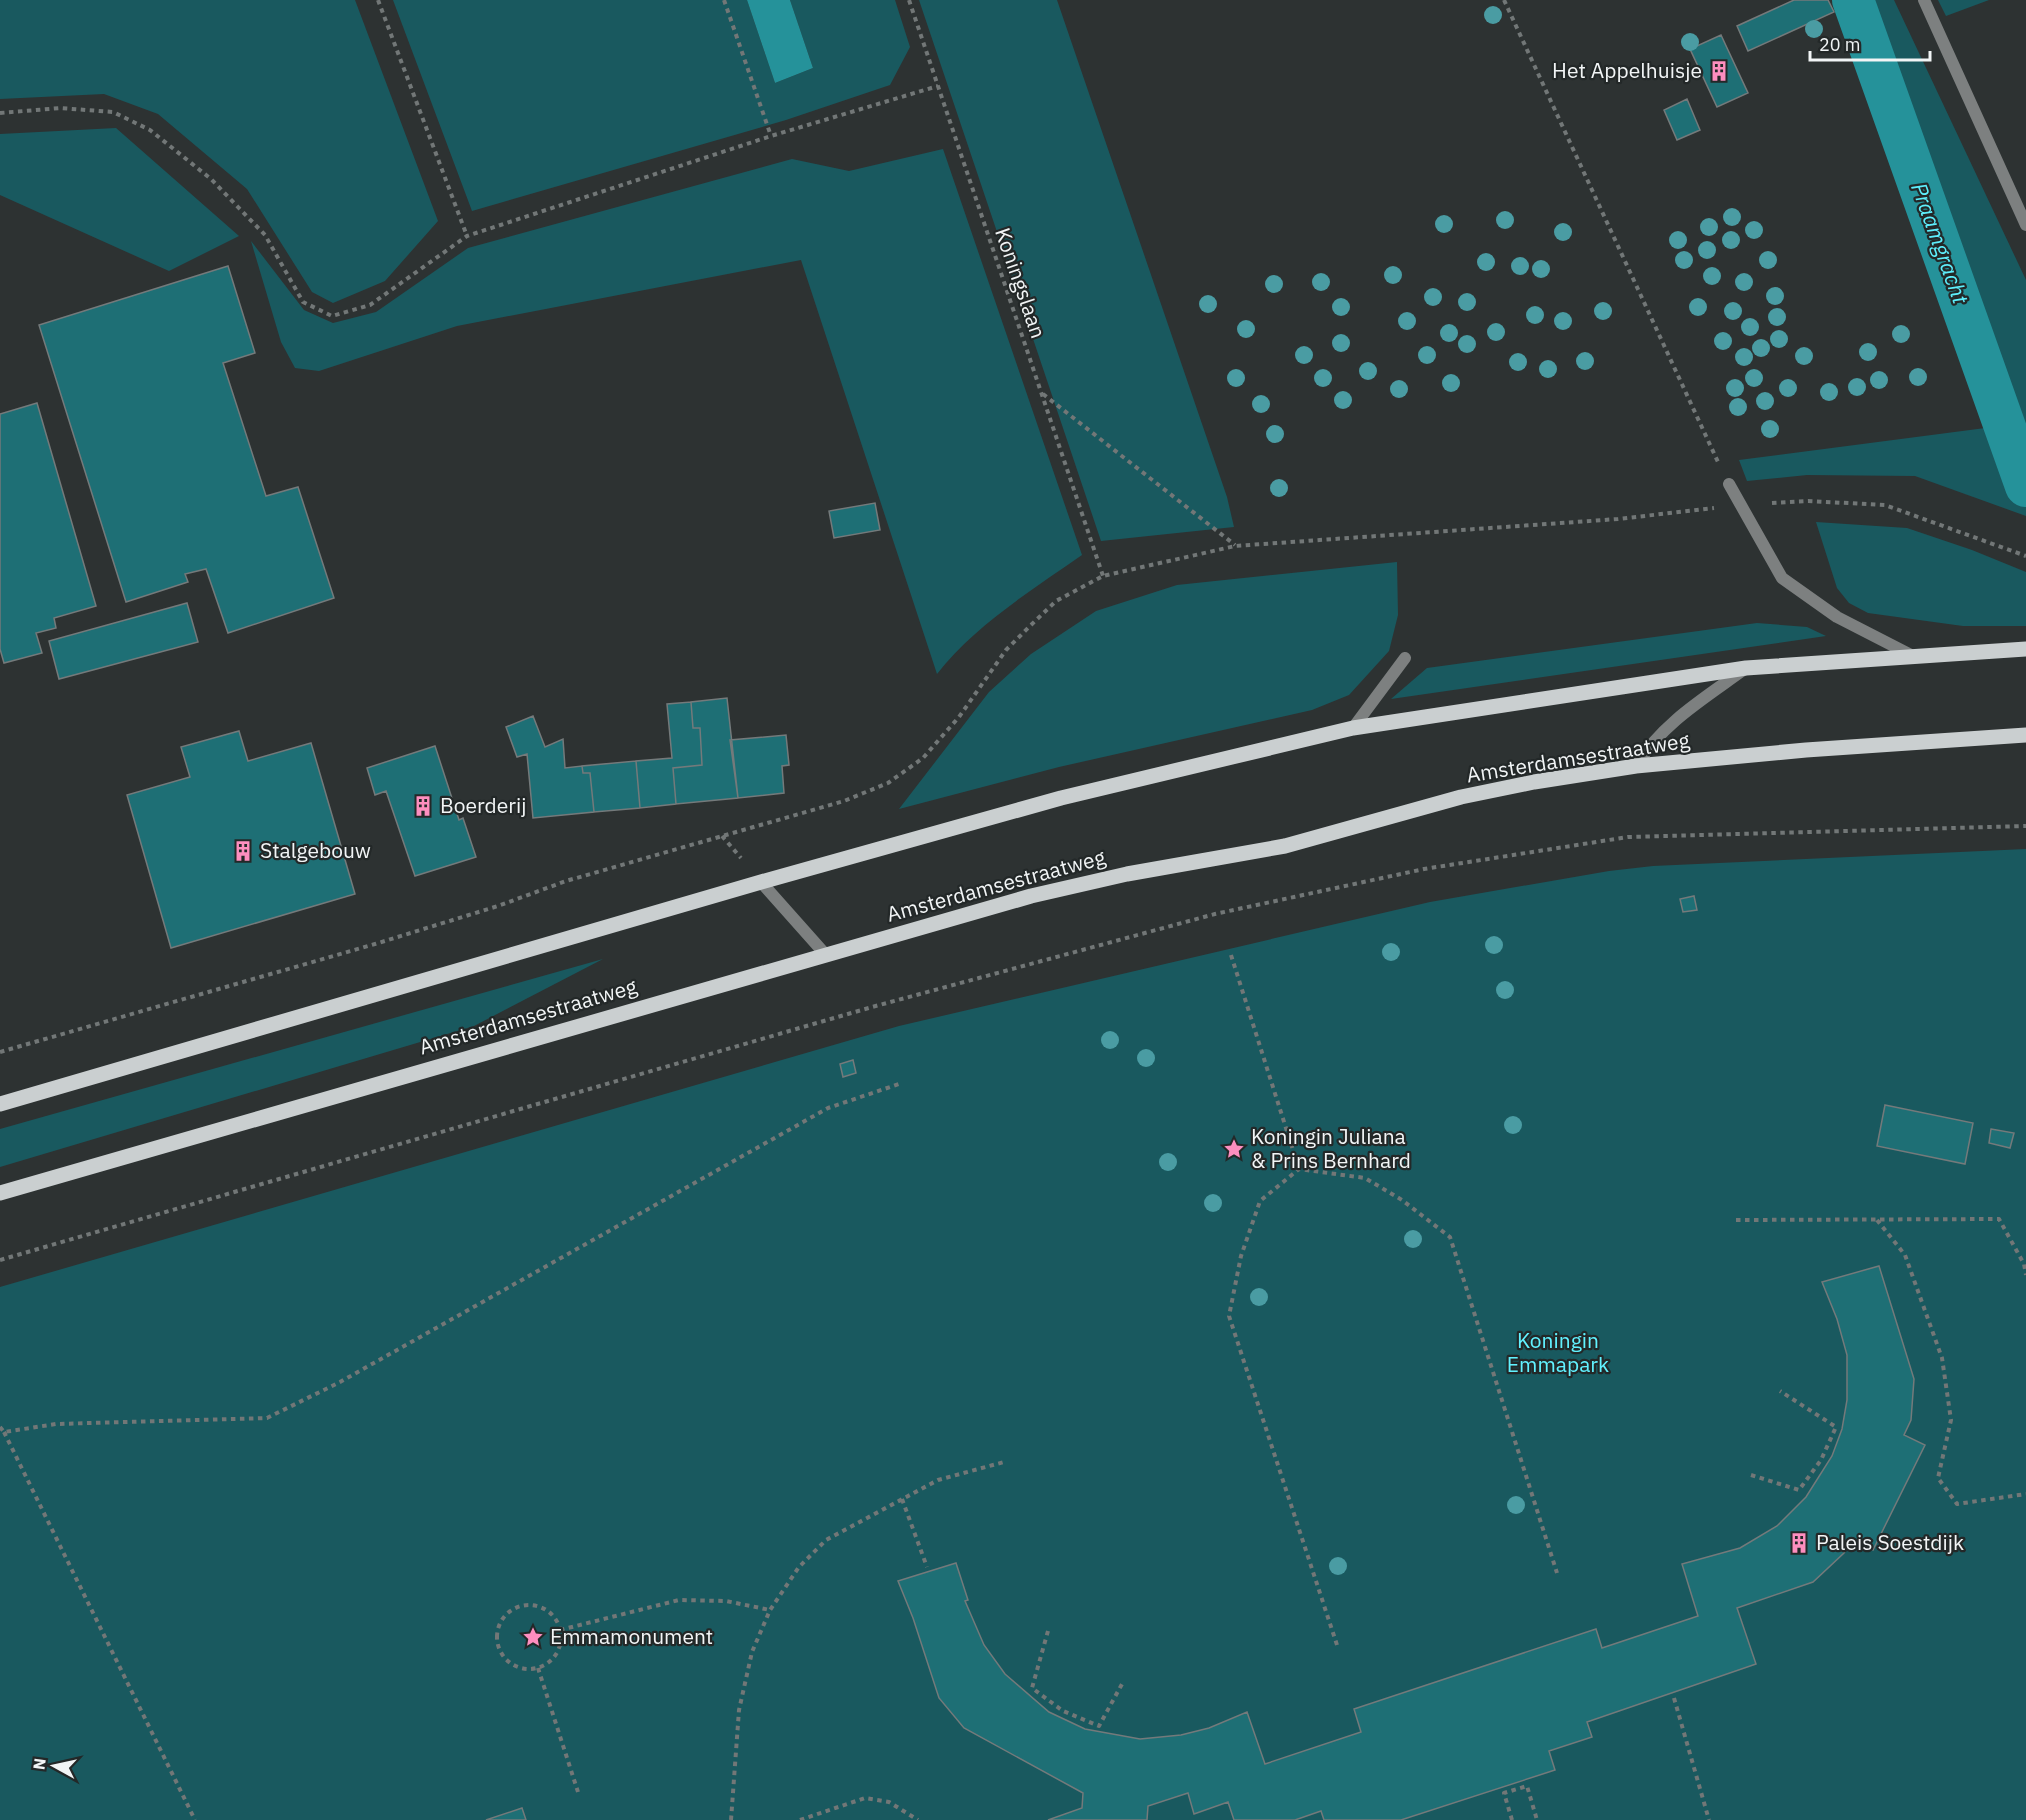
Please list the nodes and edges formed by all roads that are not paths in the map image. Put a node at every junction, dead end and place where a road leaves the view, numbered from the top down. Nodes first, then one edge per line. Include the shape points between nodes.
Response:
1 (1924, 0) edge
2 (2026, 225) edge
3 (1729, 484) road end
4 (2026, 649) edge
5 (1913, 656) junction
6 (1405, 658) dead end
7 (1746, 668) junction
8 (1353, 728) junction
9 (2026, 735) edge
10 (1636, 766) junction
11 (761, 882) junction
12 (825, 954) junction
13 (0, 1104) edge
14 (0, 1193) edge

1 - 2 street
3 - 5 street via 1782,578 1837,617
4 - 5 main road
5 - 7 main road
6 - 8 street
7 - 8 main road
7 - 10 street via 1671,723 1649,745
8 - 11 main road via 1060,798
9 - 10 main road, Amsterdamsestraatweg
10 - 12 main road, Amsterdamsestraatweg via 1494,789 1285,846 1127,874 1031,896
11 - 12 street
11 - 13 main road
12 - 14 main road, Amsterdamsestraatweg

